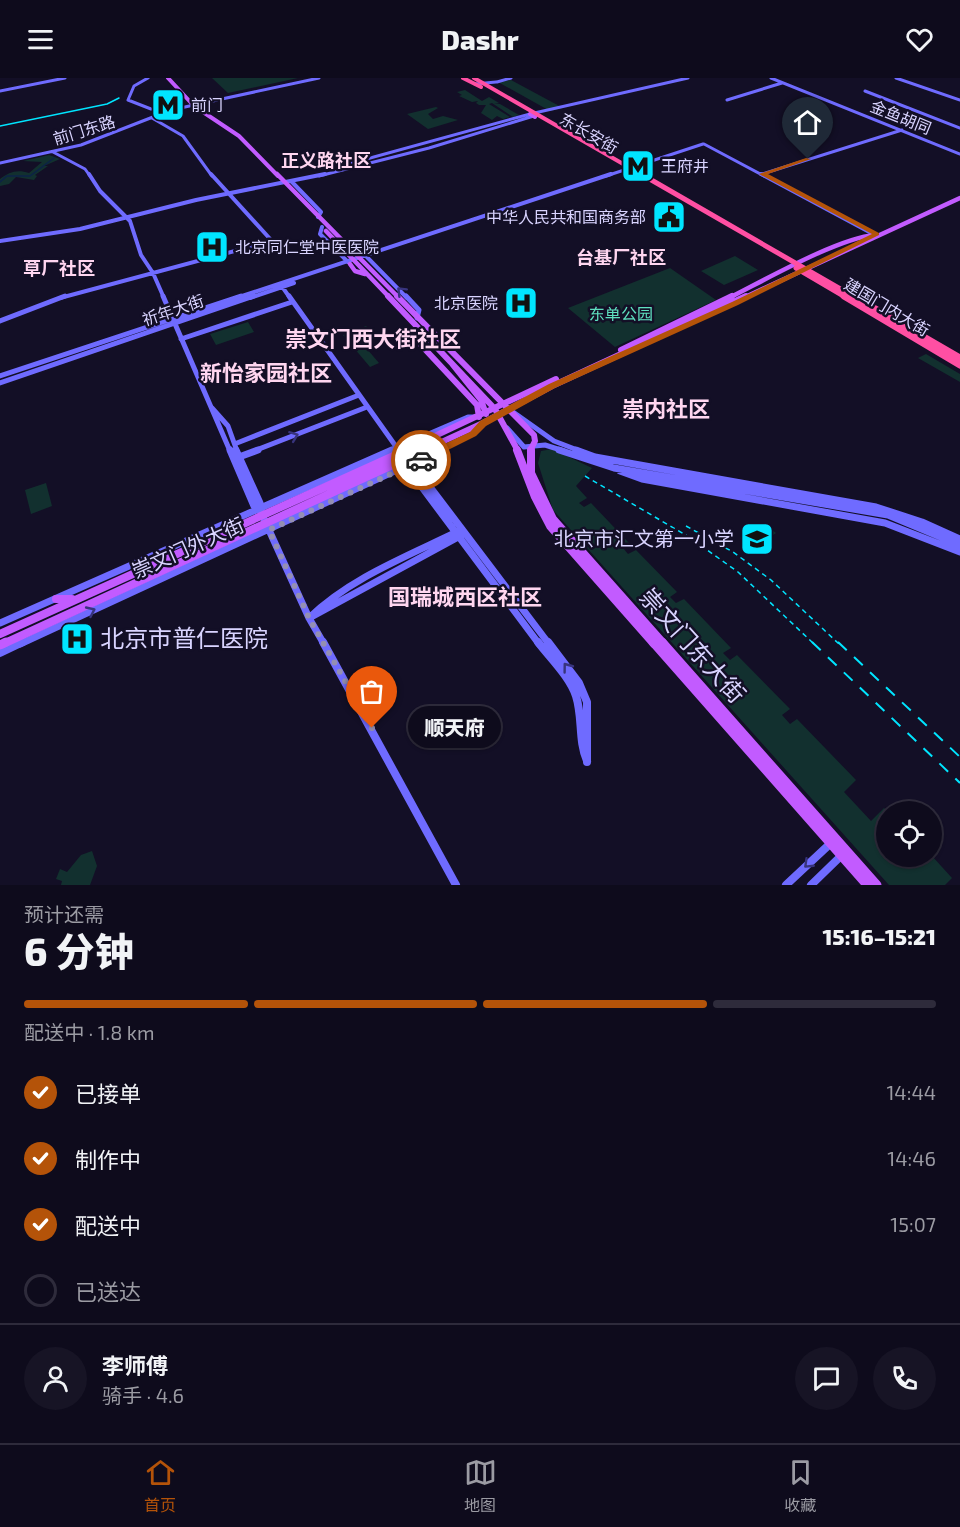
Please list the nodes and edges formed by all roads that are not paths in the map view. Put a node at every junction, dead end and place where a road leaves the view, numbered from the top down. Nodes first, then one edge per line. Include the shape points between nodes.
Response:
1 (65, 78) edge
2 (148, 78) edge
3 (163, 78) edge
4 (168, 78) edge
5 (319, 78) edge
6 (464, 78) edge
7 (474, 78) edge
8 (511, 78) edge
9 (688, 78) edge
10 (771, 78) edge
11 (900, 78) edge
12 (783, 83) junction
13 (475, 84) junction
14 (486, 84) junction
15 (0, 91) edge
16 (865, 91) dead end
17 (727, 100) dead end
18 (960, 100) edge
19 (193, 106) junction
20 (171, 110) junction
21 (534, 115) junction
22 (152, 118) junction
23 (960, 128) edge
24 (901, 129) junction
25 (53, 152) junction
26 (960, 154) edge
27 (0, 163) edge
28 (630, 169) junction
29 (762, 173) junction
30 (283, 182) junction
31 (292, 182) junction
32 (299, 193) junction
33 (228, 196) junction
34 (960, 198) edge
35 (126, 217) junction
36 (876, 234) junction
37 (0, 241) edge
38 (364, 254) junction
39 (353, 261) junction
40 (376, 266) junction
41 (800, 268) junction
42 (153, 273) junction
43 (371, 275) junction
44 (281, 285) junction
45 (292, 302) junction
46 (417, 318) junction
47 (0, 321) edge
48 (173, 321) junction
49 (424, 333) junction
50 (181, 339) junction
51 (960, 358) edge
52 (452, 362) junction
53 (960, 365) edge
54 (0, 376) edge
55 (0, 382) edge
56 (358, 394) junction
57 (367, 407) junction
58 (506, 407) junction
59 (212, 408) junction
60 (498, 412) junction
61 (482, 418) junction
62 (507, 428) junction
63 (236, 442) junction
64 (533, 446) junction
65 (403, 456) junction
66 (239, 457) junction
67 (614, 468) junction
68 (264, 519) junction
69 (460, 533) junction
70 (960, 539) edge
71 (960, 549) edge
72 (177, 562) junction
73 (187, 566) junction
74 (56, 599) junction
75 (78, 599) junction
76 (309, 618) junction
77 (0, 623) edge
78 (0, 634) edge
79 (0, 645) edge
80 (0, 653) edge
81 (833, 841) junction
82 (844, 853) junction
83 (456, 885) edge
84 (786, 885) edge
85 (811, 885) edge
86 (867, 885) edge
87 (878, 885) edge

1 - 15 street
2 - 20 street via 131,89 131,102
3 - 19 main road
4 - 19 main road
5 - 19 street
6 - 13 highway, 东长安街
7 - 14 highway, 东长安街
8 - 14 street
9 - 21 street
10 - 12 street, 金鱼胡同
11 - 18 street
12 - 17 street
12 - 24 street, 金鱼胡同
13 - 14 street
13 - 21 highway, 东长安街
14 - 21 highway, 东长安街
16 - 23 street
19 - 20 street
19 - 30 main road via 236,133
20 - 22 street, 前门东路
21 - 28 highway, 东长安街
21 - 30 street
21 - 31 street via 429,148
22 - 25 street, 前门东路 via 109,136
22 - 33 street via 183,136
24 - 26 street, 金鱼胡同
24 - 29 street
25 - 27 street, 前门东路
25 - 35 street via 85,169
28 - 29 street, 祈年大街 via 704,144
28 - 38 street, 祈年大街
28 - 41 highway, 东长安街
29 - 36 street
30 - 31 street
30 - 32 main road
30 - 33 street
30 - 39 main road
31 - 32 street
32 - 39 main road
33 - 35 street
33 - 42 street via 272,240
34 - 36 main road
35 - 37 street via 80,229
35 - 42 street via 135,231 143,260
36 - 41 main road
36 - 41 main road via 863,236
38 - 39 street, 祈年大街
38 - 40 street
39 - 43 main road
39 - 43 main road via 355,271
39 - 44 street, 祈年大街
40 - 43 street
46 -> 40 street via 419,310
41 - 51 highway, 建国门内大街
41 - 53 highway, 建国门内大街
41 - 58 main road, 崇文门外大街
42 - 47 street via 63,297
42 - 48 street
43 - 46 main road
43 - 49 main road
44 - 45 street
44 - 48 street, 祈年大街
45 - 50 street
45 - 56 street
46 - 58 main road
48 - 50 street
48 - 54 street, 祈年大街
48 - 55 street, 祈年大街
49 - 52 main road
49 - 61 main road via 421,345 477,405
50 - 59 street
52 - 60 main road, 崇文门东大街
52 - 61 main road via 456,373 484,404
56 - 57 street
56 - 63 street
57 - 65 street
66 -> 57 street
58 - 60 main road, 崇文门外大街
58 - 64 main road via 534,435
58 - 70 street via 555,441 595,458 876,507
59 - 63 street via 228,424
59 - 68 street via 254,506
60 - 61 main road, 崇文门外大街
60 - 62 main road, 崇文门东大街
61 - 65 main road, 崇文门外大街
61 - 65 street, 崇文门外大街 via 468,417
62 - 64 street, 崇文门东大街 via 521,446
62 - 81 main road, 崇文门东大街 via 550,526
63 - 66 street
64 - 67 street via 545,445
64 - 81 main road, 崇文门东大街 via 529,459 532,472 559,528
65 - 68 main road, 崇文门外大街
65 - 68 street, 崇文门外大街
65 - 69 street via 409,470
66 - 68 street
67 - 71 street via 642,479 885,523
67 - 71 street via 888,515
68 - 72 main road, 崇文门外大街
68 - 73 street, 崇文门外大街
68 - 74 street, 崇文门外大街
68 - 75 main road, 崇文门外大街
68 - 76 street
69 -> 69 street via 574,690 582,752 587,762 584,693
69 - 76 street
72 - 73 main road
72 - 79 main road, 崇文门外大街
80 -> 73 street, 崇文门外大街
74 - 75 main road
74 - 77 street, 崇文门外大街
75 - 78 main road, 崇文门外大街
76 - 83 street
81 - 82 main road
81 -> 84 street
82 - 85 street
82 - 86 main road
82 - 87 main road

